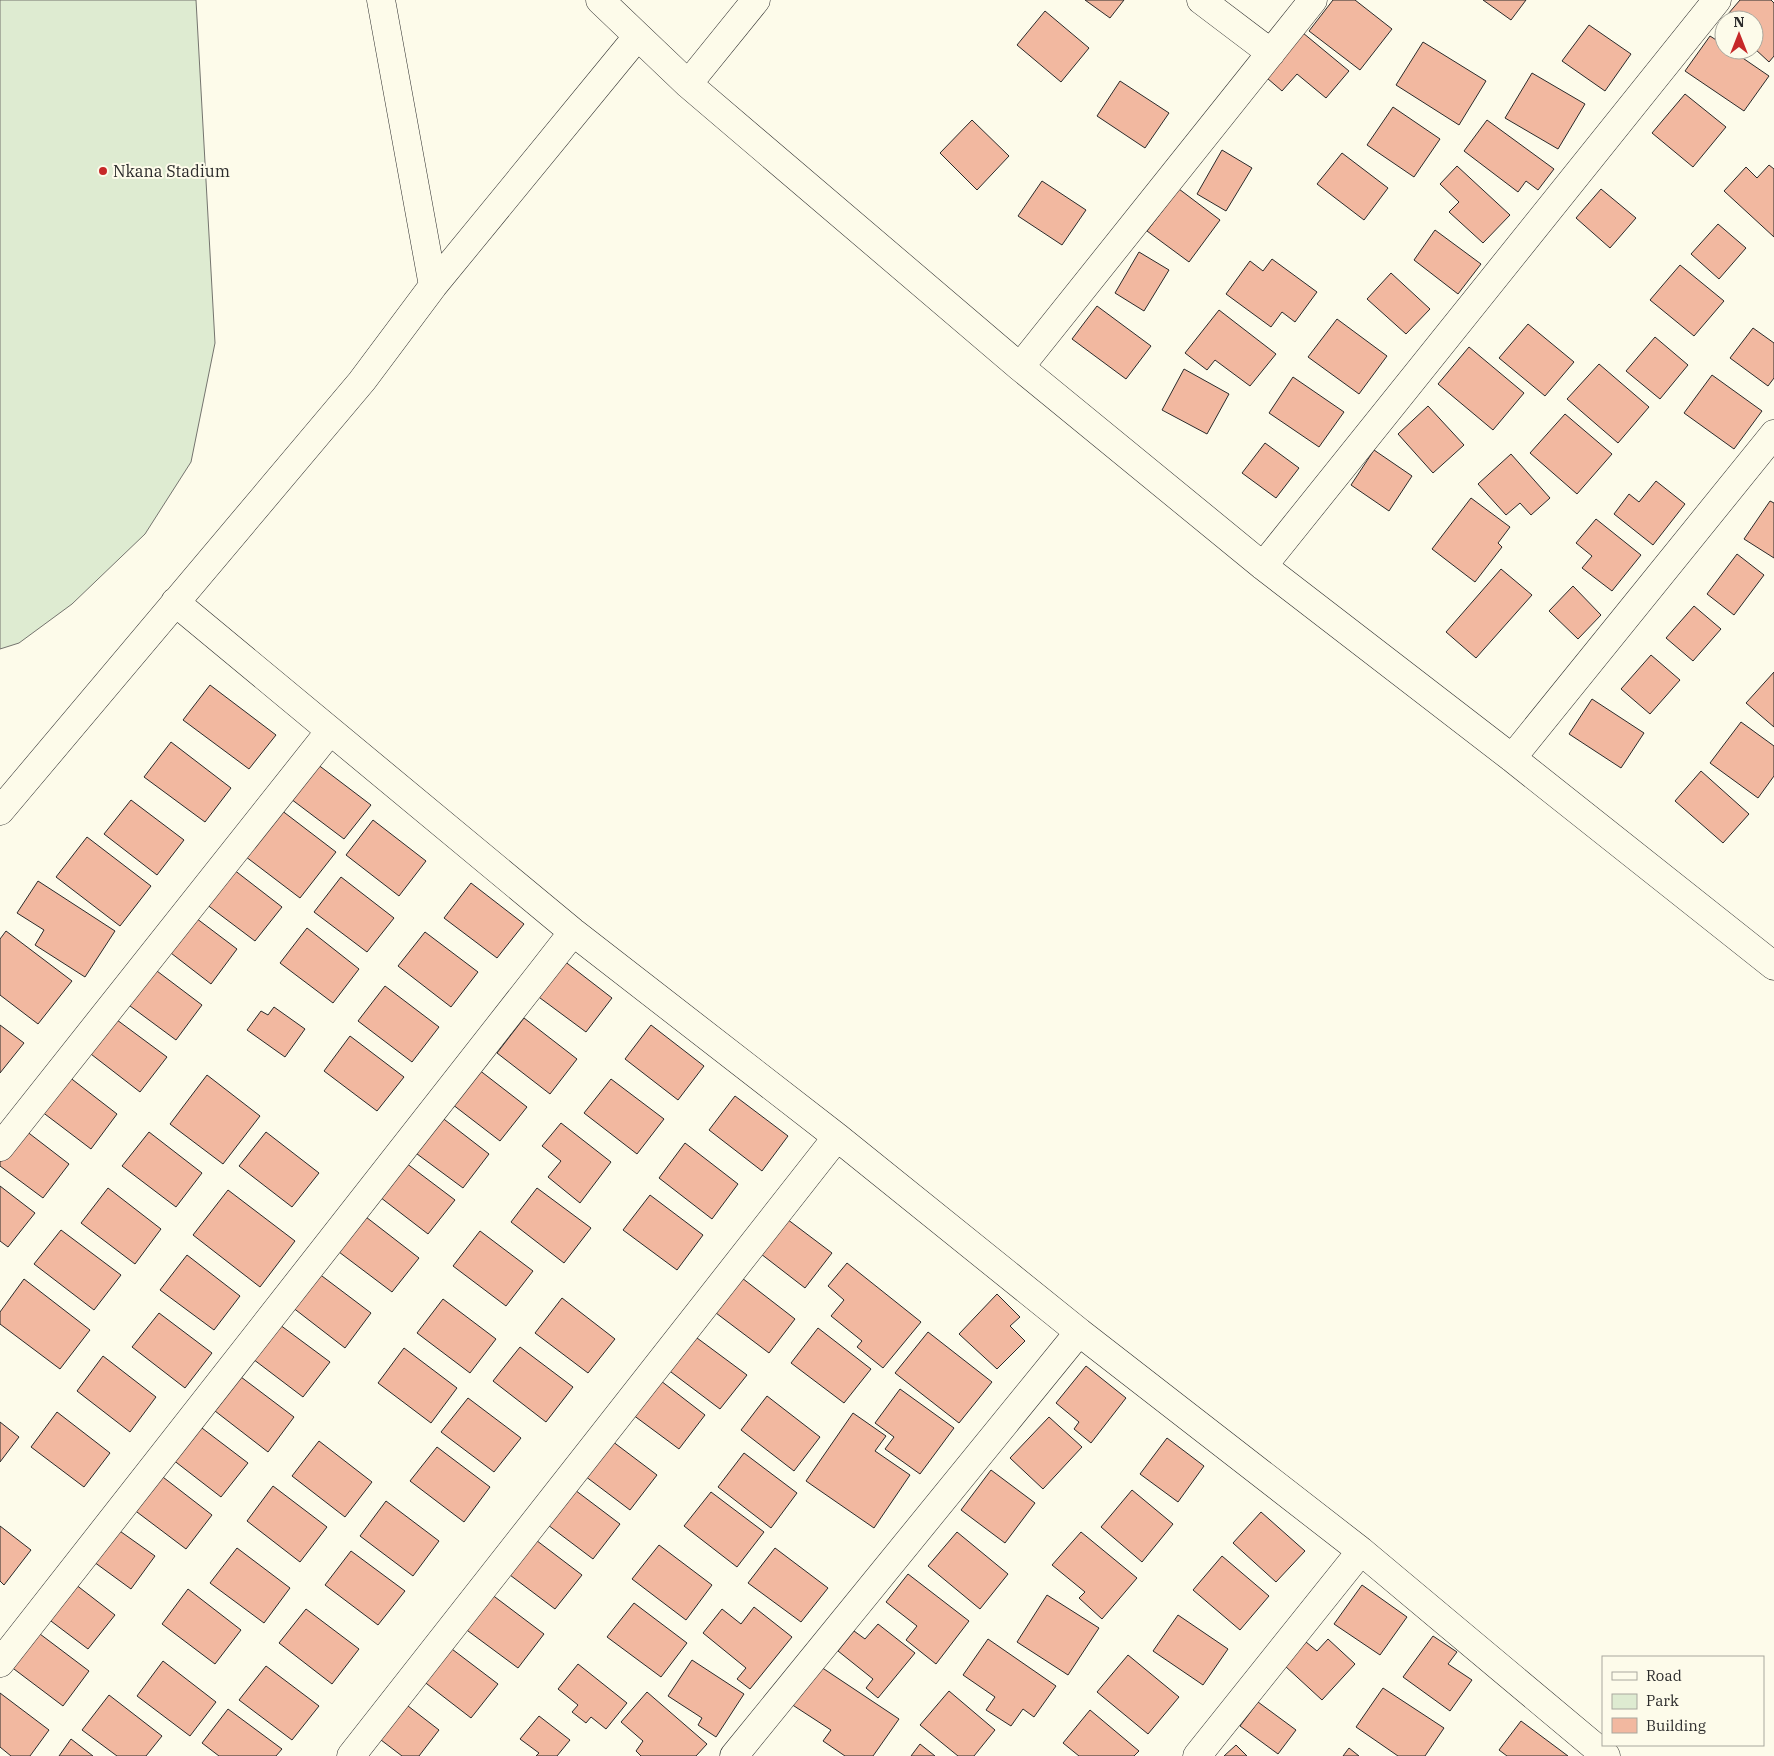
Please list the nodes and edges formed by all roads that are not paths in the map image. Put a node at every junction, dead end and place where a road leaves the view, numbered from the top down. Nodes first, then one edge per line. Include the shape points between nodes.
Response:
1 (381, 0) edge
2 (600, 0) edge
3 (756, 0) edge
4 (1201, 0) edge
5 (1313, 0) edge
6 (1717, 0) edge
7 (638, 37) junction
8 (1271, 53) junction
9 (688, 84) junction
10 (433, 286) junction
11 (1020, 368) junction
12 (1774, 434) edge
13 (1263, 566) junction
14 (175, 602) junction
15 (330, 731) junction
16 (1512, 758) junction
17 (0, 811) edge
18 (573, 932) junction
19 (1774, 966) edge
20 (837, 1137) junction
21 (0, 1148) edge
22 (1079, 1332) junction
23 (1361, 1551) junction
24 (0, 1663) edge
25 (350, 1756) edge
26 (734, 1756) edge
27 (1197, 1756) edge
28 (1606, 1756) edge

1 - 10 street
2 - 7 street
3 - 9 street
4 - 8 street
5 - 8 street
6 - 13 street
7 - 9 street
7 - 10 street
8 - 11 street
9 - 11 street
10 - 14 street via 362,381
11 - 13 street
12 - 16 street
13 - 16 street
14 - 15 street
14 - 17 street
15 - 18 street
15 - 21 street
16 - 19 street
18 - 20 street
18 - 24 street
20 - 22 street
20 - 25 street
22 - 23 street
22 - 26 street
23 - 27 street
23 - 28 street

